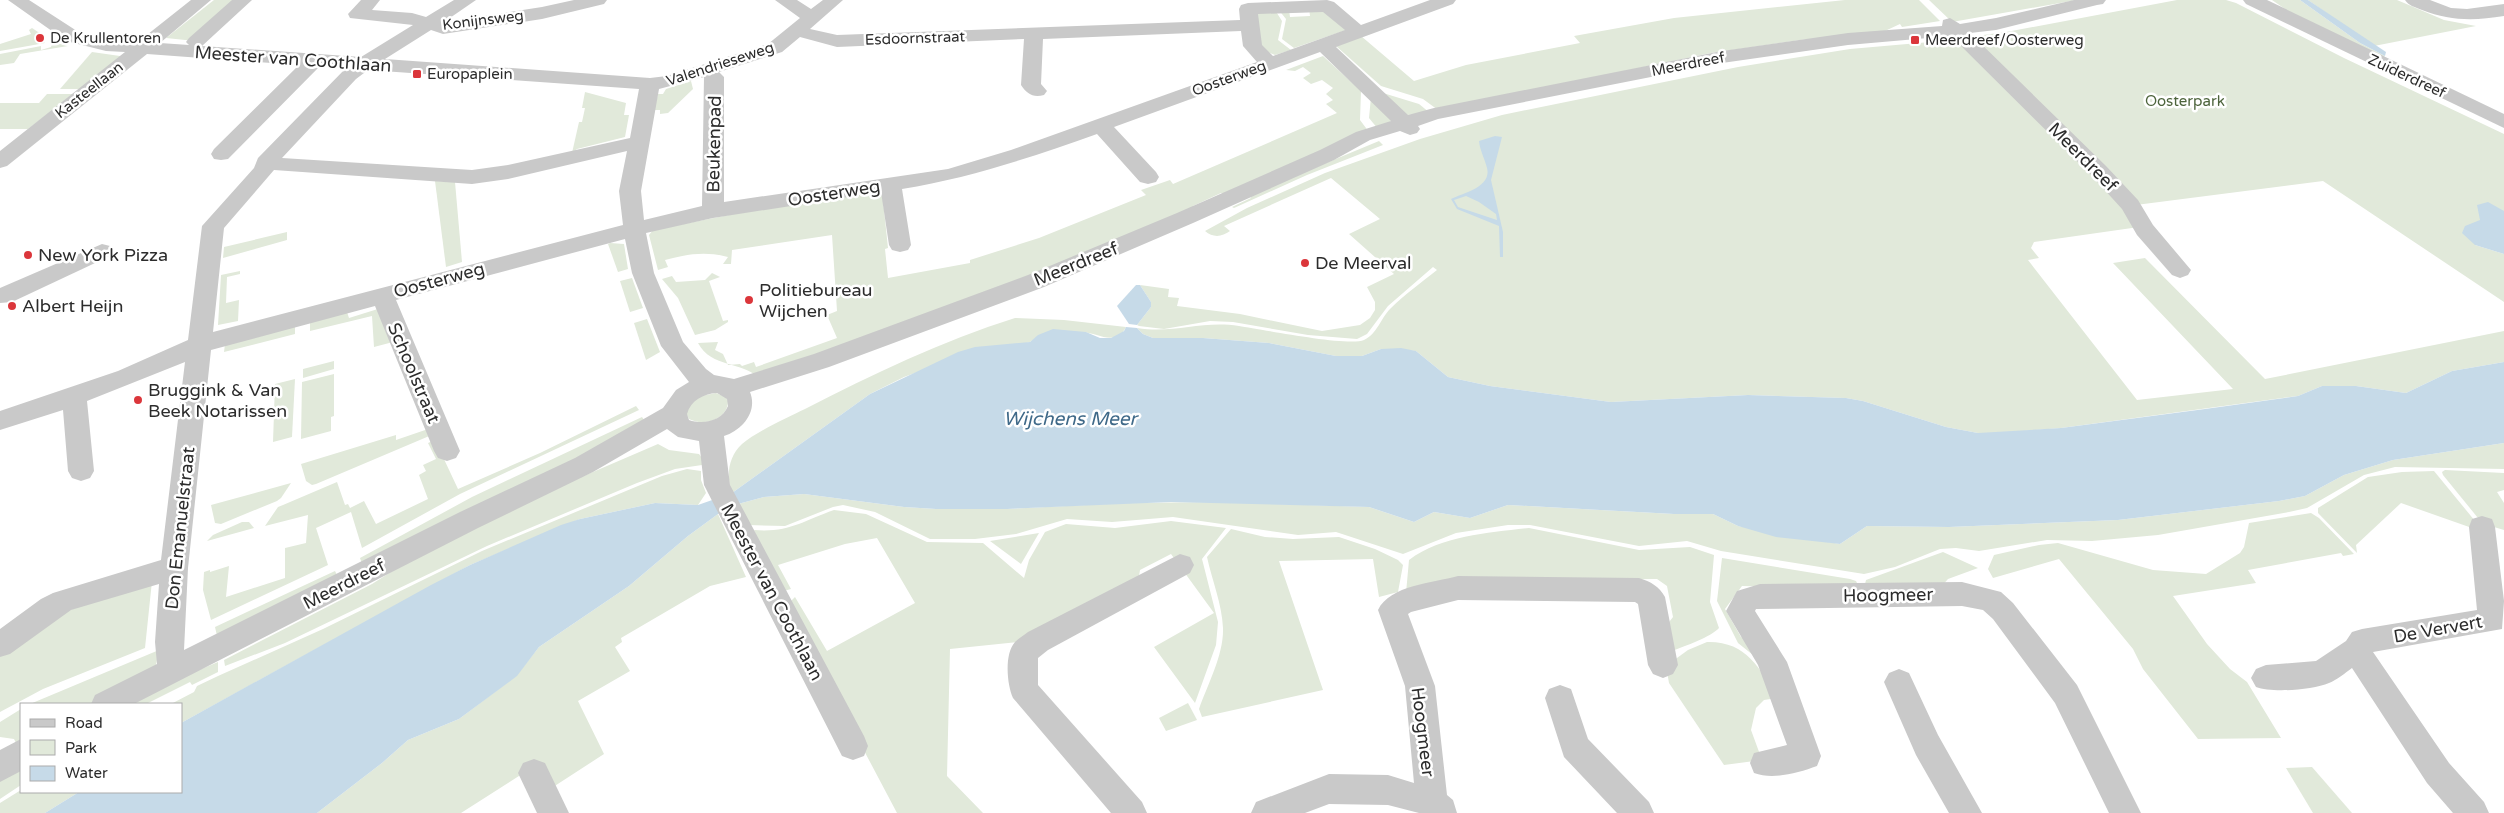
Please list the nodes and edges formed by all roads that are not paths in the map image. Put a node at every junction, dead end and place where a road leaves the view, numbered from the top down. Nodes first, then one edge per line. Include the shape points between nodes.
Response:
1 (17, 0) edge
2 (202, 0) edge
3 (243, 0) edge
4 (371, 0) edge
5 (467, 0) edge
6 (598, 0) edge
7 (784, 0) edge
8 (834, 0) edge
9 (1447, 0) edge
10 (2097, 0) edge
11 (2252, 0) edge
12 (2267, 0) edge
13 (2414, 0) edge
14 (2504, 10) edge
15 (1248, 11) edge
16 (812, 18) junction
17 (427, 24) junction
18 (1953, 27) junction
19 (2311, 29) junction
20 (797, 30) junction
21 (1357, 31) junction
22 (1034, 34) junction
23 (196, 42) dead end
24 (1322, 44) junction
25 (142, 48) junction
26 (314, 61) junction
27 (1269, 63) junction
28 (362, 64) junction
29 (714, 77) dead end
30 (650, 84) junction
31 (1036, 91) dead end
32 (2504, 122) edge
33 (1100, 125) junction
34 (1407, 126) junction
35 (638, 142) junction
36 (221, 154) dead end
37 (0, 161) edge
38 (265, 163) junction
39 (1148, 177) dead end
40 (890, 184) junction
41 (713, 211) junction
42 (634, 229) junction
43 (900, 246) dead end
44 (102, 251) dead end
45 (2180, 270) dead end
46 (382, 295) junction
47 (4, 296) dead end
48 (200, 344) junction
49 (674, 350) junction
50 (728, 392) junction
51 (74, 396) junction
52 (679, 414) junction
53 (0, 420) edge
54 (711, 431) junction
55 (447, 451) dead end
56 (81, 471) dead end
57 (2482, 527) dead end
58 (1180, 565) dead end
59 (174, 568) junction
60 (0, 645) edge
61 (2356, 650) junction
62 (1663, 665) dead end
63 (172, 670) junction
64 (2266, 678) dead end
65 (1899, 682) dead end
66 (1560, 698) dead end
67 (108, 703) edge
68 (853, 746) dead end
69 (20, 754) edge
70 (1765, 763) dead end
71 (0, 768) edge
72 (534, 773) dead end
73 (1438, 808) edge
74 (1627, 810) edge
75 (553, 813) edge
76 (1131, 813) edge
77 (1267, 813) edge
78 (1966, 813) edge
79 (2125, 813) edge
80 (2473, 813) edge

1 - 25 street, Meester van Coothlaan via 78,39
2 - 25 street, Kasteellaan
3 - 23 street
4 - 17 street, Konijnsweg via 357,14
5 - 17 street
6 - 17 street, Konijnsweg via 443,28
7 - 16 street
8 - 16 street, Valendrieseweg
9 - 21 street, Oosterweg
10 - 18 street, Meerdreef via 1996,24
11 - 19 street, Zuiderdreef
12 - 19 street, Zuiderdreef
13 - 14 street via 2458,16
15 - 21 street via 1327,6
15 - 22 street, Esdoornstraat
15 - 27 street via 1253,46
16 - 20 street, Valendrieseweg
17 - 28 street
18 - 34 street, Meerdreef via 1913,35 1890,35 1722,57 1489,104
18 - 45 street, Meerdreef via 2099,171
19 - 32 street, Zuiderdreef
20 - 22 street, Esdoornstraat via 837,41
20 - 30 street, Valendrieseweg via 775,48 685,77
21 - 24 street, Oosterweg
22 - 31 street via 1031,85
24 - 27 street, Oosterweg
24 - 34 street
25 - 26 street, Meester van Coothlaan
25 - 37 street, Kasteellaan
26 - 28 street, Meester van Coothlaan
26 - 36 street
27 - 33 street, Oosterweg
28 - 30 street, Meester van Coothlaan
28 - 38 street
29 - 41 street, Beukenpad
30 - 35 street
33 - 39 street
33 - 40 street, Oosterweg via 1018,155 949,175
34 - 50 street, Meerdreef via 1327,155 1036,281 820,362
35 - 38 street via 508,172 472,177
35 - 42 street via 630,191
38 - 48 street, Don Emanuelstraat via 264,170 213,226
40 - 41 street, Oosterweg
40 - 43 street, Oosterweg
41 - 42 street, Oosterweg
42 - 46 street, Oosterweg
42 - 49 street via 643,273
44 - 47 street
46 - 48 street, Oosterweg
46 - 55 street, Schoolstraat
48 - 51 street, Oosterweg via 178,357
48 - 59 street, Don Emanuelstraat
49 - 50 street via 697,375
49 - 52 street via 672,363
50 - 52 street via 695,389
50 - 54 street via 738,412 730,422
51 - 53 street, Oosterweg
51 - 56 street
52 - 54 street via 692,432
52 - 63 street, Meerdreef via 613,458 584,465 469,520
54 - 68 street, Meester van Coothlaan via 716,485
57 - 61 street, De Ververt via 2492,620 2362,641
58 - 76 street via 1038,641 1024,652 1023,689
59 - 60 street via 63,601
59 - 63 street, Don Emanuelstraat via 169,642
61 - 64 street, De Ververt via 2321,673
61 - 80 street via 2438,772
62 - 73 street, Hoogmeer via 1651,597 1640,590 1458,588 1403,602 1392,610 1420,686
63 - 67 street, Meerdreef
65 - 78 street via 1926,743
66 - 74 street via 1575,747
69 - 71 street
70 - 79 street, Hoogmeer via 1806,756 1772,662 1740,612 1747,599 1760,596 1962,594 1990,600 2003,611 2066,694
72 - 75 street
73 - 77 street, Hoogmeer via 1388,790 1329,789

